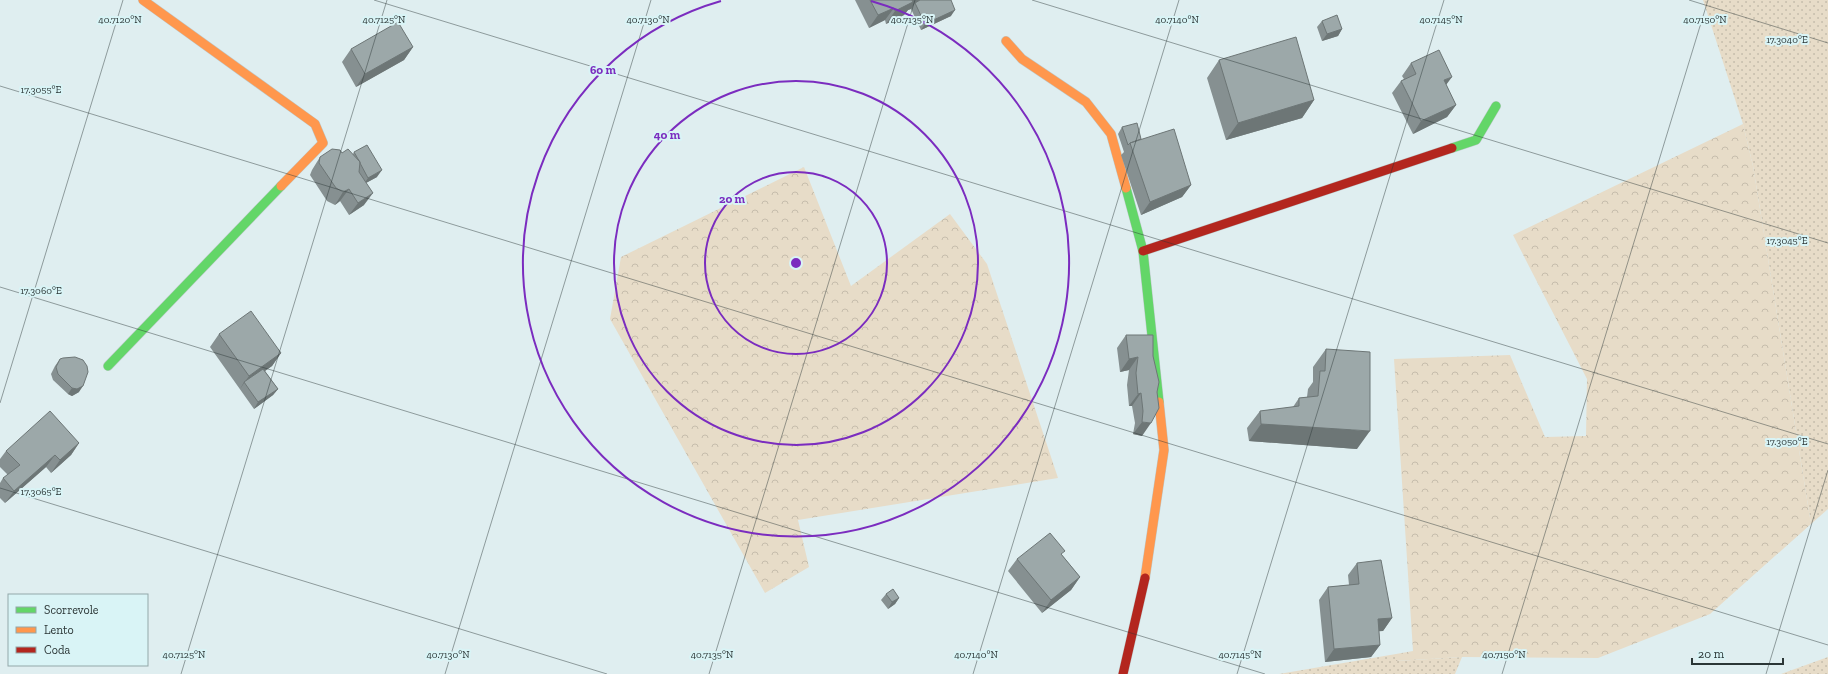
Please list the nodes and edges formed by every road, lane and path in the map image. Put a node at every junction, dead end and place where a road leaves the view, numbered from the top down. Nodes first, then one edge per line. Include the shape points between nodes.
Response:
1 (143, 0) edge
2 (1006, 41) dead end
3 (1496, 106) dead end
4 (1143, 251) junction
5 (108, 366) dead end
6 (1123, 674) edge

1 - 5 street via 315,124 323,144
2 - 4 street via 1022,58 1086,102 1111,134
3 - 4 street via 1476,140
4 - 6 street via 1164,450 1143,593

